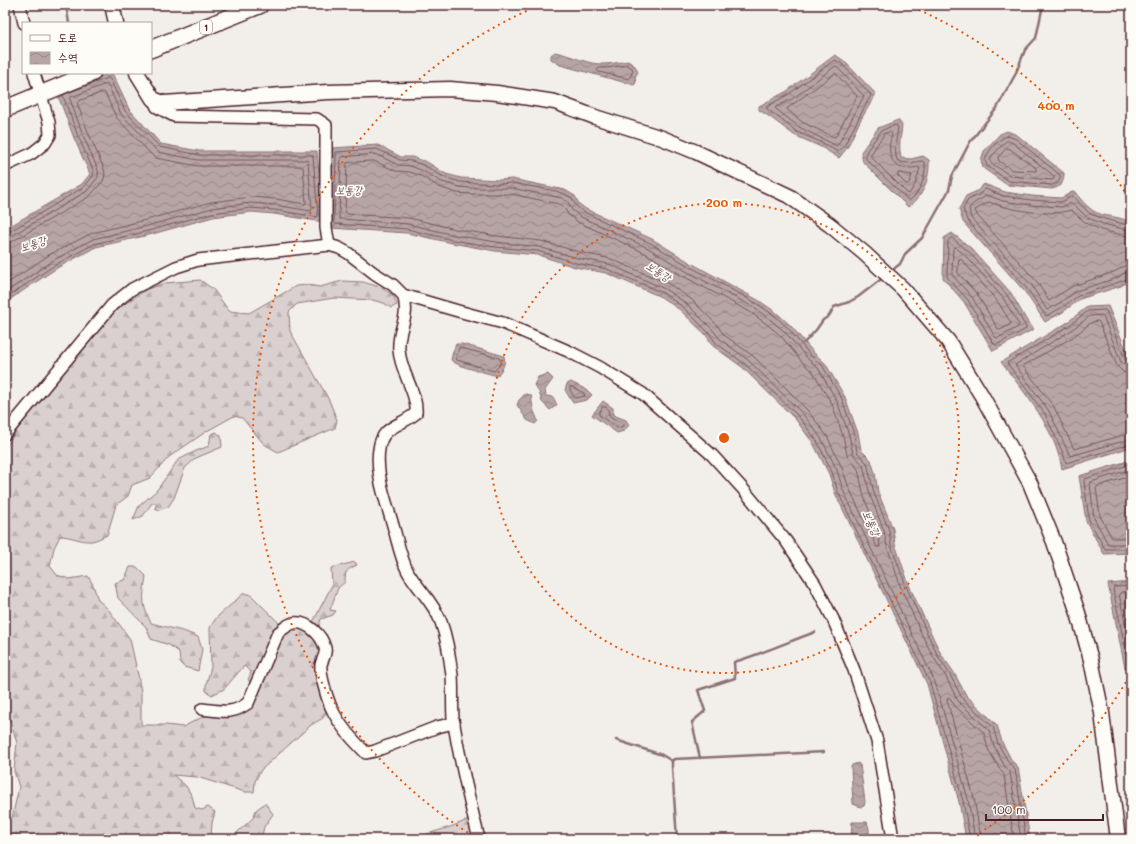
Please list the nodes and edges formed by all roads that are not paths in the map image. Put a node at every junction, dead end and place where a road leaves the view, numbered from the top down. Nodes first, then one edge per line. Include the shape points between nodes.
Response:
1 (20, 5) edge
2 (112, 5) edge
3 (238, 5) edge
4 (260, 5) edge
5 (24, 22) edge
6 (116, 22) edge
7 (152, 40) edge
8 (152, 49) edge
9 (65, 74) edge
10 (88, 74) edge
11 (138, 74) edge
12 (40, 85) edge
13 (5, 99) edge
14 (152, 99) junction
15 (5, 109) edge
16 (5, 166) edge
17 (329, 246) junction
18 (403, 295) junction
19 (5, 434) edge
20 (202, 709) dead end
21 (454, 723) junction
22 (479, 839) edge
23 (893, 839) edge
24 (1118, 839) edge

1 - 5 street
2 - 6 main road
3 - 7 highway, 1
4 - 8 highway, 1
9 - 12 highway
10 - 12 highway
11 - 14 main road
12 - 13 highway
12 - 15 highway
12 - 16 street via 50,122 50,135 45,143 31,154
14 - 17 street via 157,107 174,116 318,119 326,125 326,228
14 - 24 main road via 164,103 328,92 450,89 555,102 662,138 702,155 789,196 830,225 903,289 948,341 1030,483 1061,563 1091,660 1102,713
17 - 18 street via 348,253
17 - 19 street via 198,260 176,267 132,289 112,305
18 - 21 street via 406,316 399,336 399,350 417,406 416,413 384,433 379,448 378,465 382,488 407,571 441,622 452,675
18 - 23 street via 503,323 599,367 643,394 712,455 733,478 786,541 815,584 833,619 854,670 877,740
20 - 21 street via 232,712 248,703 278,632 295,623 311,628 321,638 326,652 321,666 330,706 340,724 366,753
21 - 22 street

